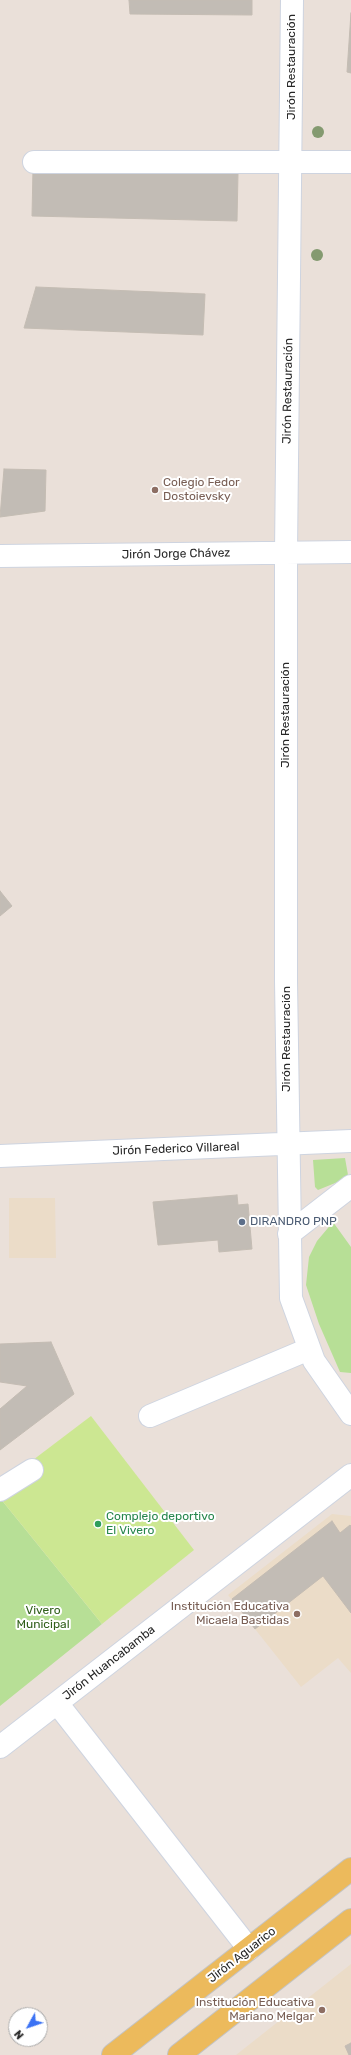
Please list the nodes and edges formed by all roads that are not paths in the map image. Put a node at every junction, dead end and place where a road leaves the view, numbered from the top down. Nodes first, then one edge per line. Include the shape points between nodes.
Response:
1 (292, 0) edge
2 (34, 162) dead end
3 (291, 162) junction
4 (351, 162) edge
5 (351, 552) edge
6 (286, 553) junction
7 (0, 556) edge
8 (351, 1141) edge
9 (288, 1145) junction
10 (0, 1156) edge
11 (351, 1186) edge
12 (289, 1234) junction
13 (309, 1349) junction
14 (351, 1414) edge
15 (150, 1416) dead end
16 (32, 1470) dead end
17 (351, 1475) edge
18 (0, 1490) edge
19 (57, 1703) junction
20 (0, 1747) edge
21 (351, 1869) edge
22 (351, 1920) edge
23 (249, 1949) junction
24 (113, 2055) edge
25 (179, 2055) edge

1 - 3 street, Jirón Restauración
2 - 3 street
3 - 4 street
3 - 6 street, Jirón Restauración
5 - 6 street, Jirón Jorge Chávez
6 - 7 street, Jirón Jorge Chávez
6 - 9 street, Jirón Restauración
8 - 9 street, Jirón Federico Villareal
9 - 10 street, Jirón Federico Villareal
9 - 12 street, Jirón Restauración
11 - 12 street
12 - 13 street, Jirón Restauración via 291,1298
13 - 14 street, Jirón Restauración via 314,1361
13 - 15 street
16 - 18 street
17 - 19 street, Jirón Huancabamba
19 - 20 street, Jirón Huancabamba
19 - 23 street
21 - 23 main road, Jirón Aguarico
22 - 25 main road
23 - 24 main road, Jirón Aguarico

